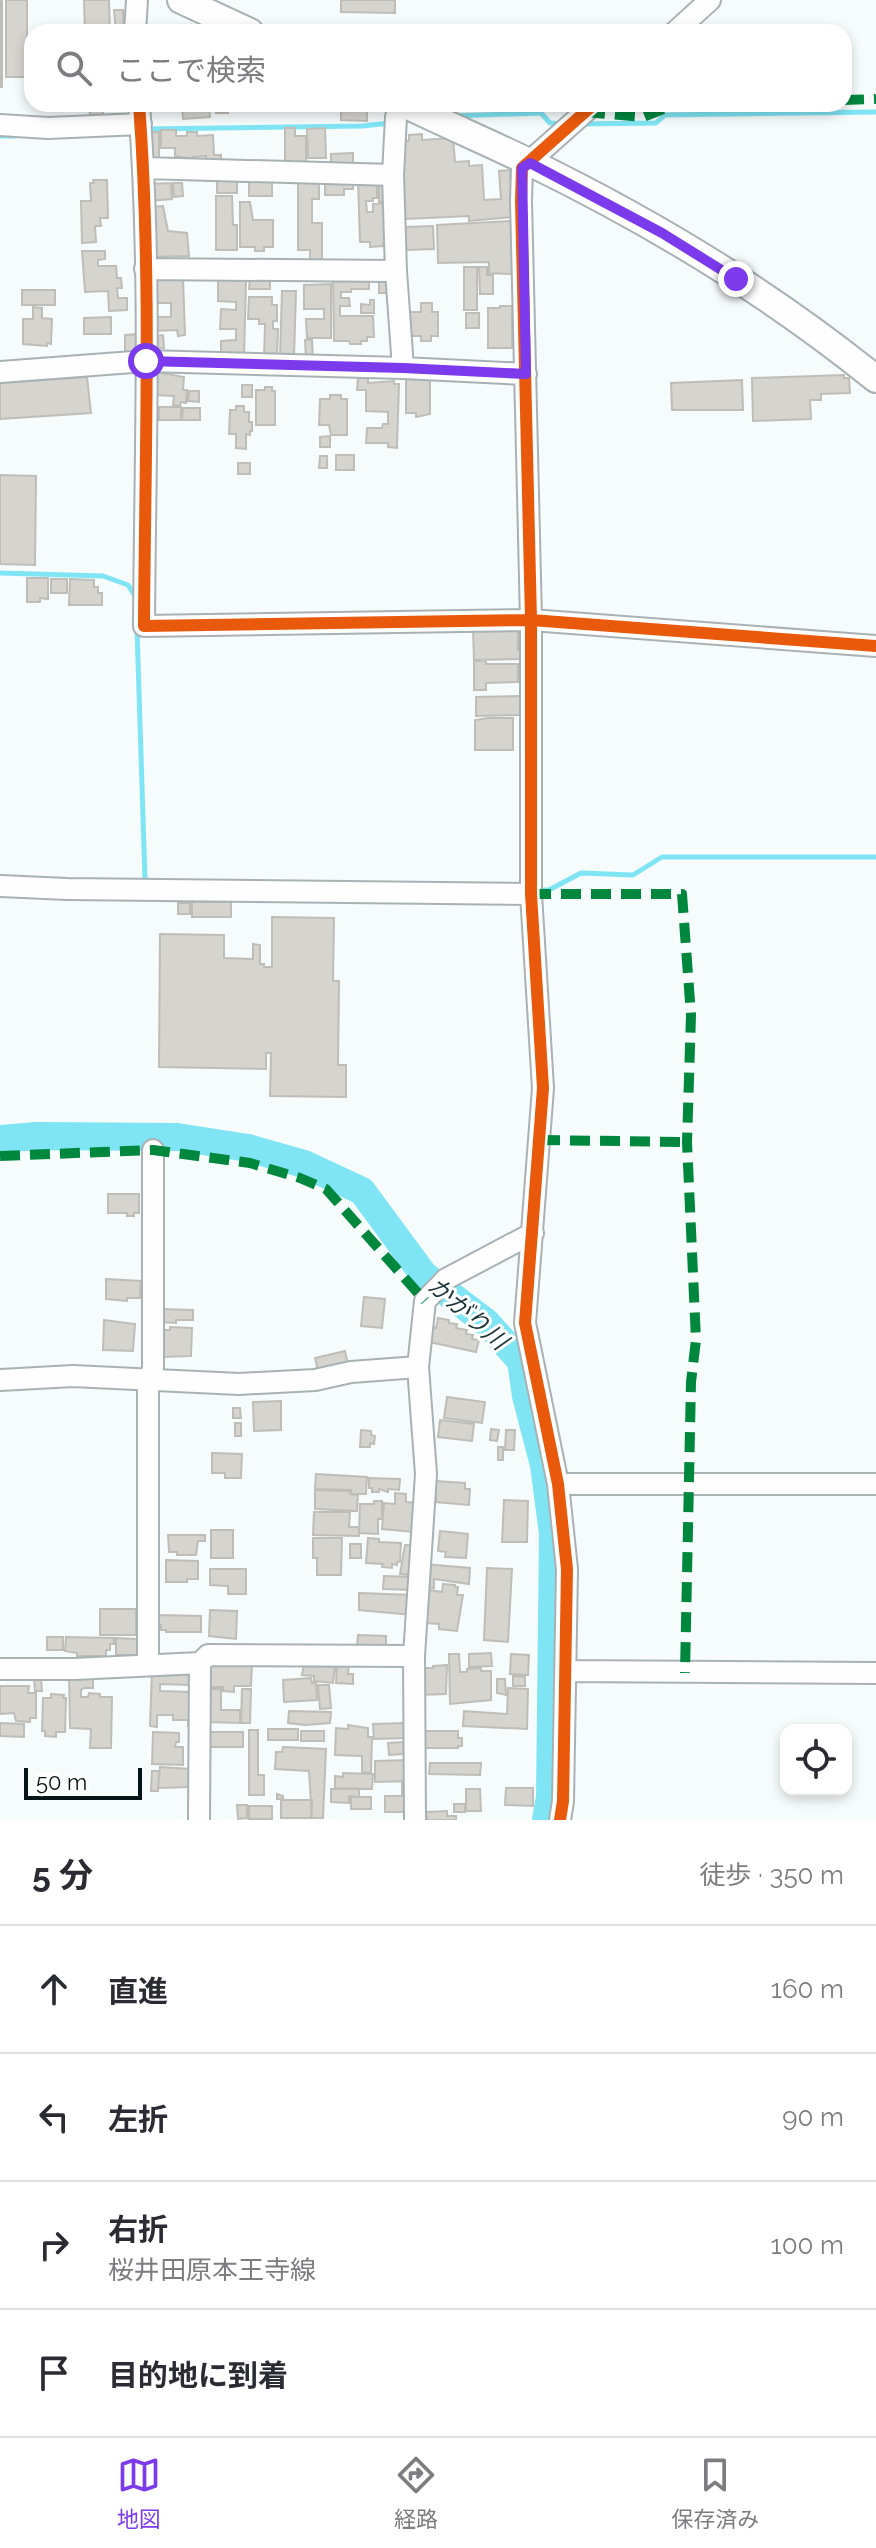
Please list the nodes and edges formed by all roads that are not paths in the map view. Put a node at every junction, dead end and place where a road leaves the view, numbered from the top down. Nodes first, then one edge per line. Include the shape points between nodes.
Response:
1 (137, 0) edge
2 (181, 0) edge
3 (710, 0) edge
4 (136, 24) edge
5 (233, 24) edge
6 (684, 24) edge
7 (585, 112) edge
8 (140, 114) edge
9 (400, 114) edge
10 (0, 125) edge
11 (530, 163) junction
12 (144, 168) junction
13 (393, 175) junction
14 (145, 269) junction
15 (396, 271) junction
16 (146, 361) junction
17 (403, 368) junction
18 (0, 372) edge
19 (526, 374) junction
20 (876, 379) edge
21 (531, 620) junction
22 (876, 646) edge
23 (0, 886) edge
24 (531, 894) junction
25 (153, 1150) dead end
26 (533, 1233) junction
27 (418, 1367) junction
28 (0, 1380) edge
29 (148, 1381) junction
30 (558, 1484) junction
31 (876, 1484) edge
32 (414, 1656) junction
33 (200, 1663) junction
34 (148, 1665) junction
35 (0, 1669) edge
36 (565, 1671) junction
37 (876, 1673) edge
38 (199, 1820) edge
39 (415, 1820) edge
40 (560, 1820) edge

1 - 4 street
2 - 5 main road
3 - 6 street
7 - 11 street
8 - 10 street via 48,128
8 - 12 street
9 - 11 main road
9 - 13 street
11 - 19 street via 522,168 521,201
11 - 20 main road via 724,271
12 - 13 street
12 - 14 street
13 - 15 street
14 - 15 street
14 - 16 street
15 - 17 street
16 - 17 street
16 - 18 street
16 - 21 street via 144,626
17 - 19 street
19 - 21 street
21 - 22 street
21 - 24 street
23 - 24 street
24 - 26 street via 543,1088
25 - 29 street via 153,1369
26 - 27 street via 446,1279 428,1297
26 - 30 street via 525,1323
27 - 29 street via 239,1384
27 - 32 street via 426,1474
28 - 29 street via 73,1376
29 - 34 street
30 - 31 street
30 - 36 street via 567,1569
32 - 33 street via 208,1655
32 - 39 street
33 - 34 street
33 - 38 street
34 - 35 street
36 - 37 street
36 - 40 street

